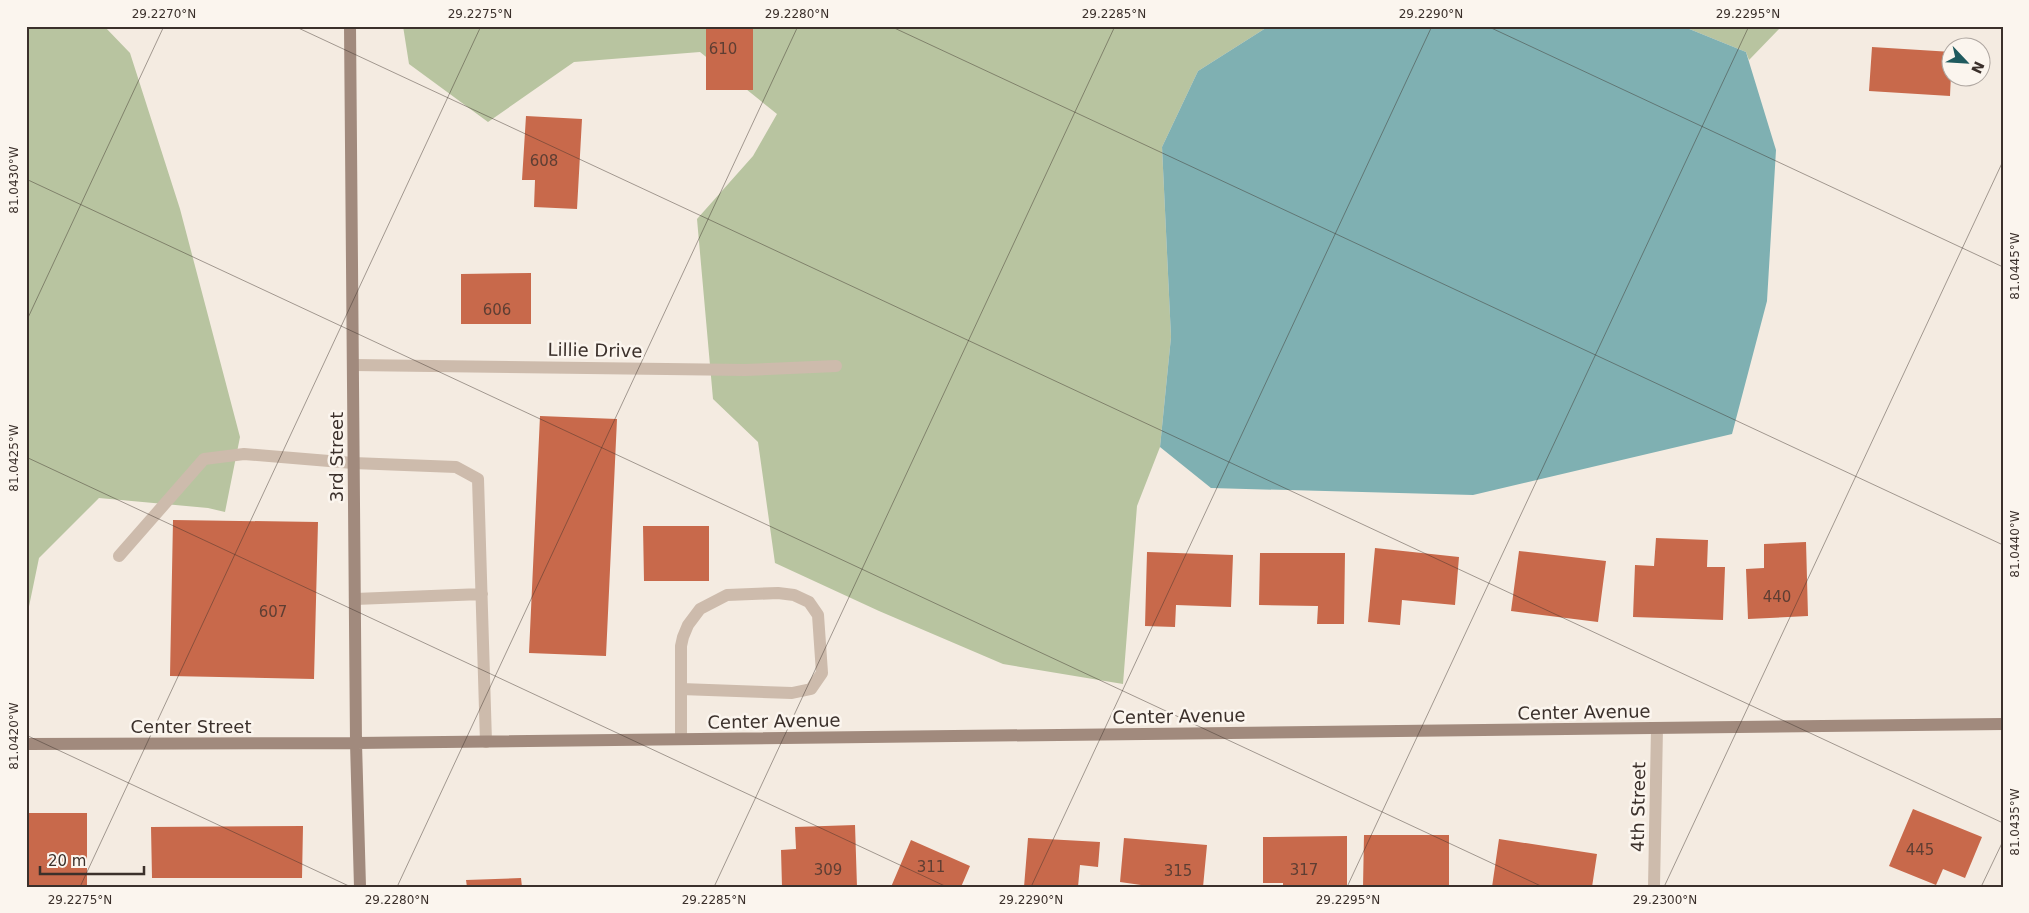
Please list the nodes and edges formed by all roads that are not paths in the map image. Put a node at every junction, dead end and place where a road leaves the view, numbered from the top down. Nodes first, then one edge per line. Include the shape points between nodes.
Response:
1 (350, 26) edge
2 (353, 365) junction
3 (836, 366) dead end
4 (353, 463) junction
5 (119, 556) dead end
6 (482, 594) junction
7 (355, 599) junction
8 (681, 689) junction
9 (2003, 724) edge
10 (1656, 728) junction
11 (681, 739) junction
12 (486, 742) junction
13 (356, 743) junction
14 (26, 744) edge
15 (360, 887) edge
16 (1654, 887) edge

1 - 2 street, 3rd Street
2 - 3 street, Lillie Drive via 745,370
2 - 4 street, 3rd Street
4 - 5 street via 244,454 204,459
4 - 6 street via 456,467 478,479
4 - 7 street, 3rd Street
6 - 7 street
6 - 12 street
7 - 13 street, 3rd Street
8 - 8 street via 681,646 688,625 700,610 727,595 794,595 809,602 818,614 822,673 811,689 792,693
8 - 11 street
9 - 10 street, Center Avenue
10 - 11 street, Center Avenue
10 - 16 street, 4th Street
11 - 12 street, Center Avenue
12 - 13 street, Center Avenue
13 - 14 street, Center Street
13 - 15 street, 3rd Street

